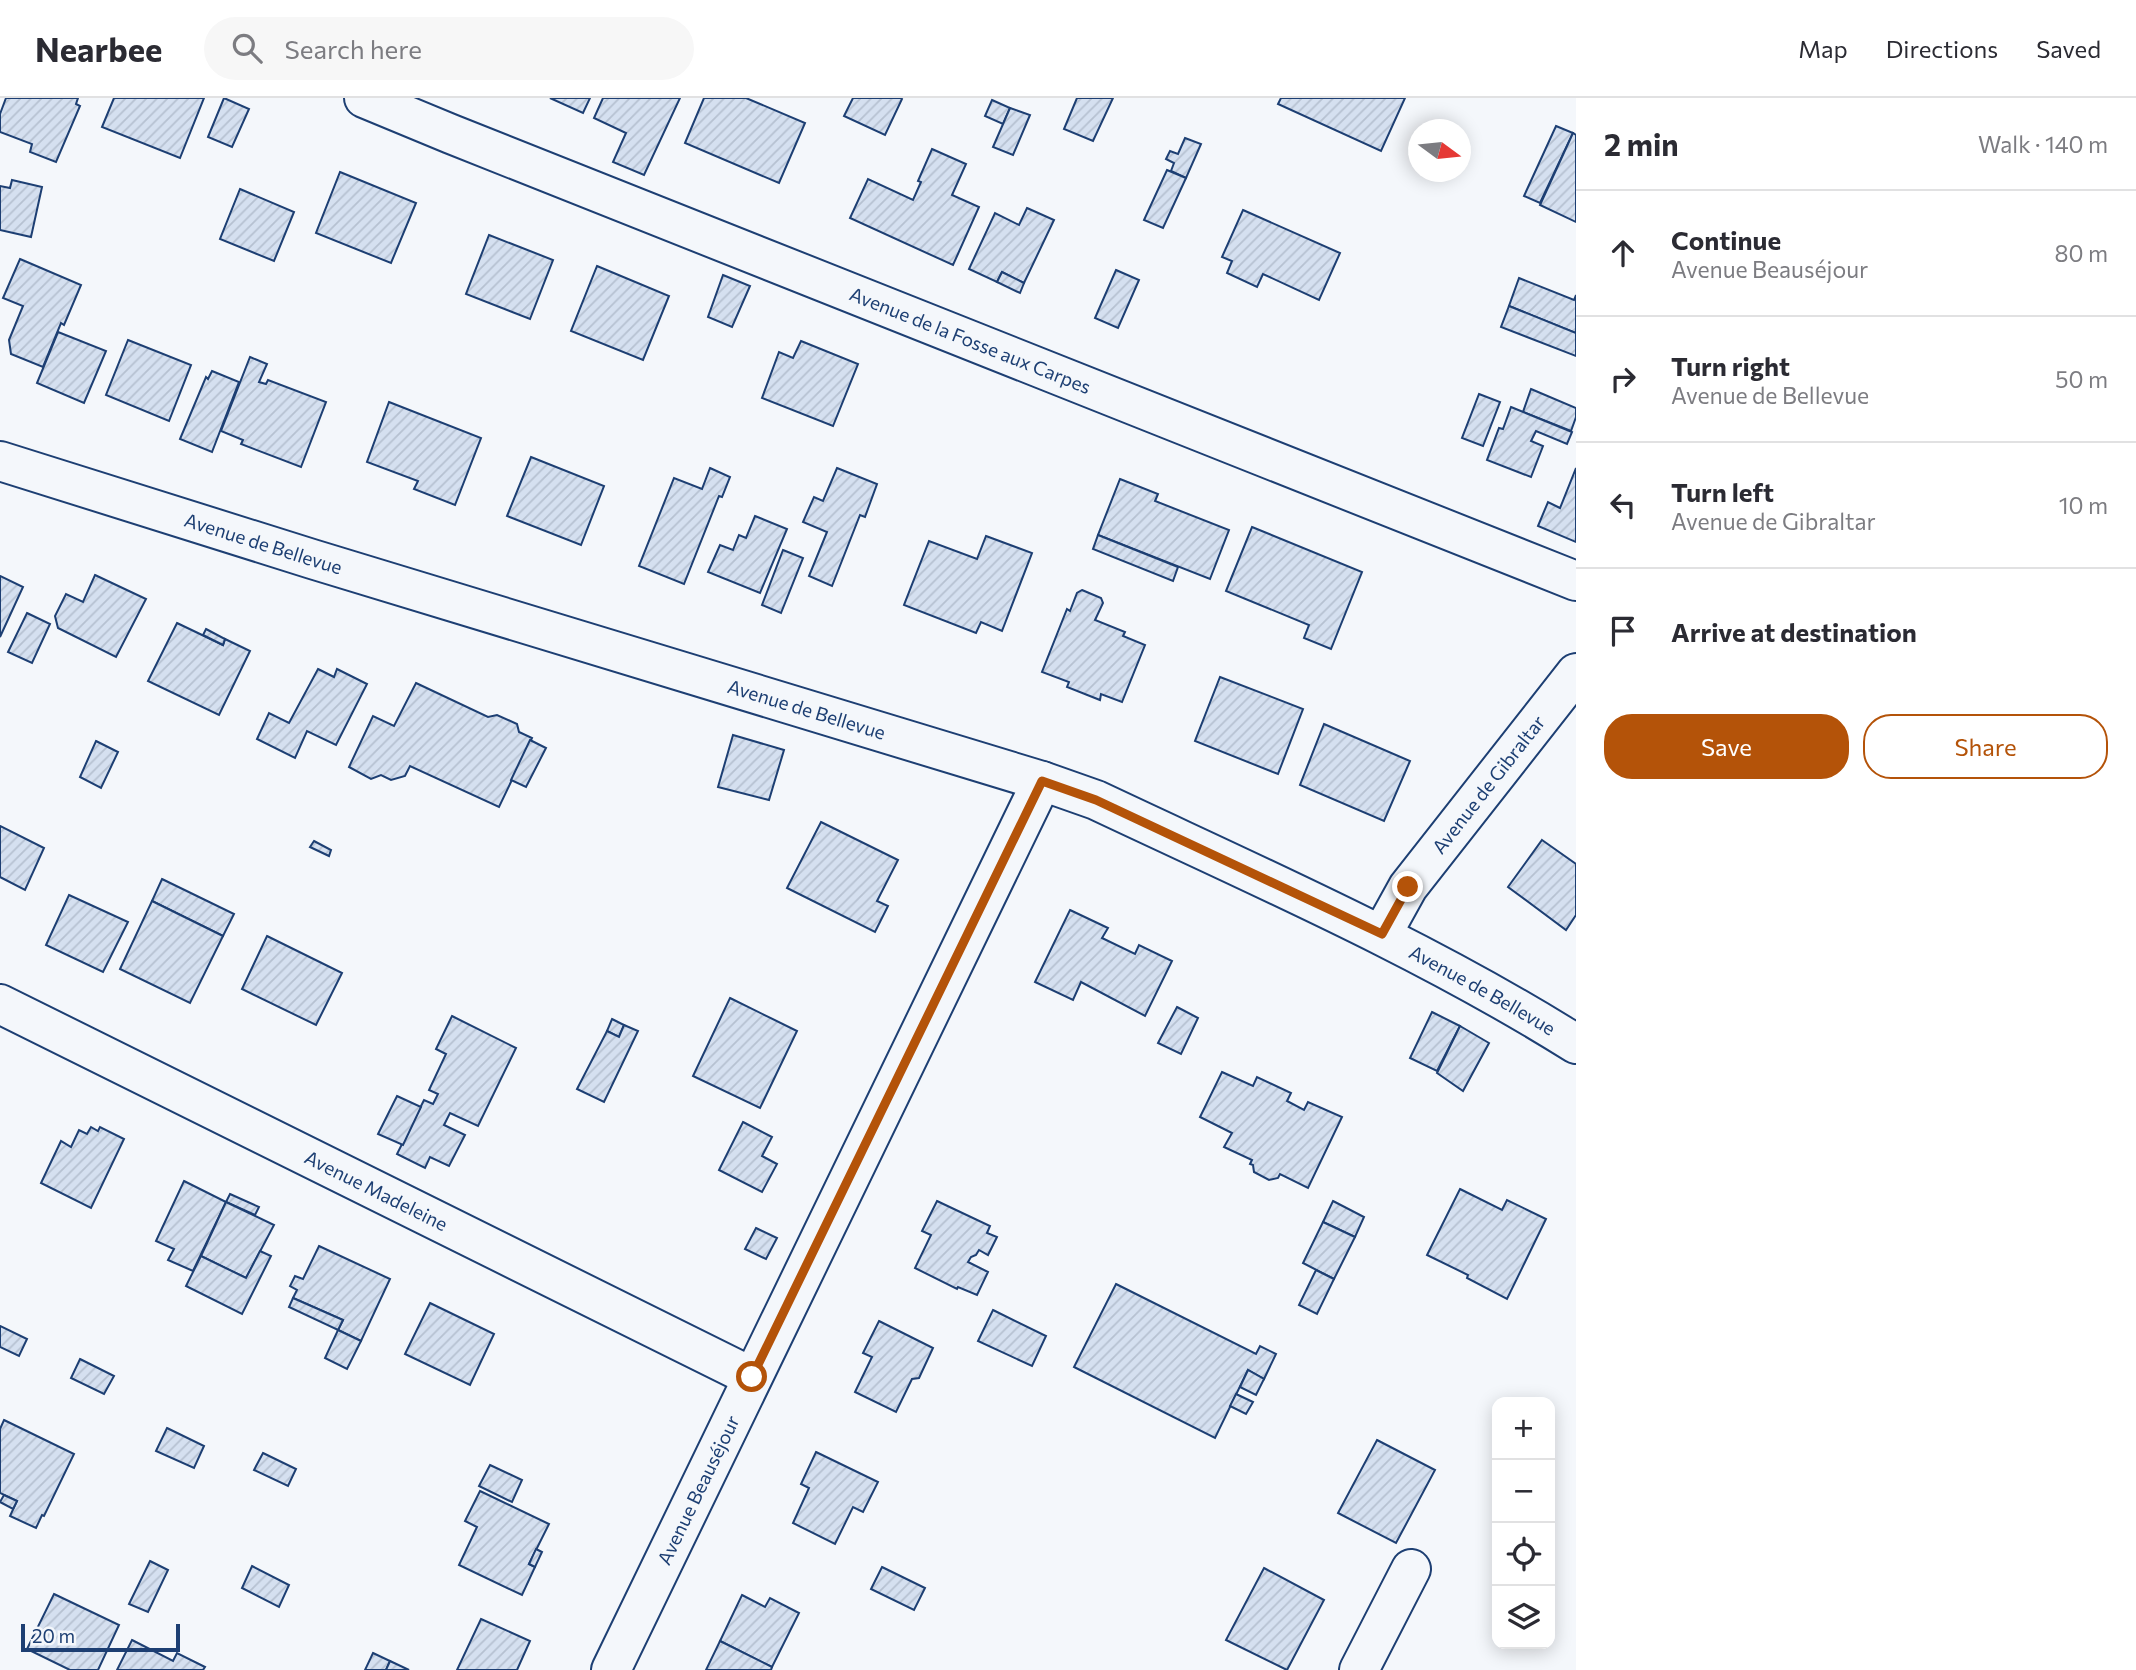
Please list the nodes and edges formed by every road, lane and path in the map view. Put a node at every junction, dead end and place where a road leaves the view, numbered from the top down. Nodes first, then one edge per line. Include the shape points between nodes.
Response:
1 (364, 98) edge
2 (0, 461) edge
3 (1576, 582) edge
4 (1576, 673) edge
5 (1042, 781) junction
6 (1382, 934) junction
7 (0, 1004) edge
8 (1576, 1044) edge
9 (752, 1377) junction
10 (1412, 1569) dead end
11 (611, 1670) edge
12 (1359, 1670) edge

1 - 3 street, Avenue de la Fosse aux Carpes
2 - 5 street, Avenue de Bellevue
4 - 6 street, Avenue de Gibraltar via 1408,887
5 - 6 street, Avenue de Bellevue via 1096,800
5 - 9 street, Avenue Beauséjour
6 - 8 street, Avenue de Bellevue
7 - 9 street, Avenue Madeleine
9 - 11 street, Avenue Beauséjour
10 - 12 street

